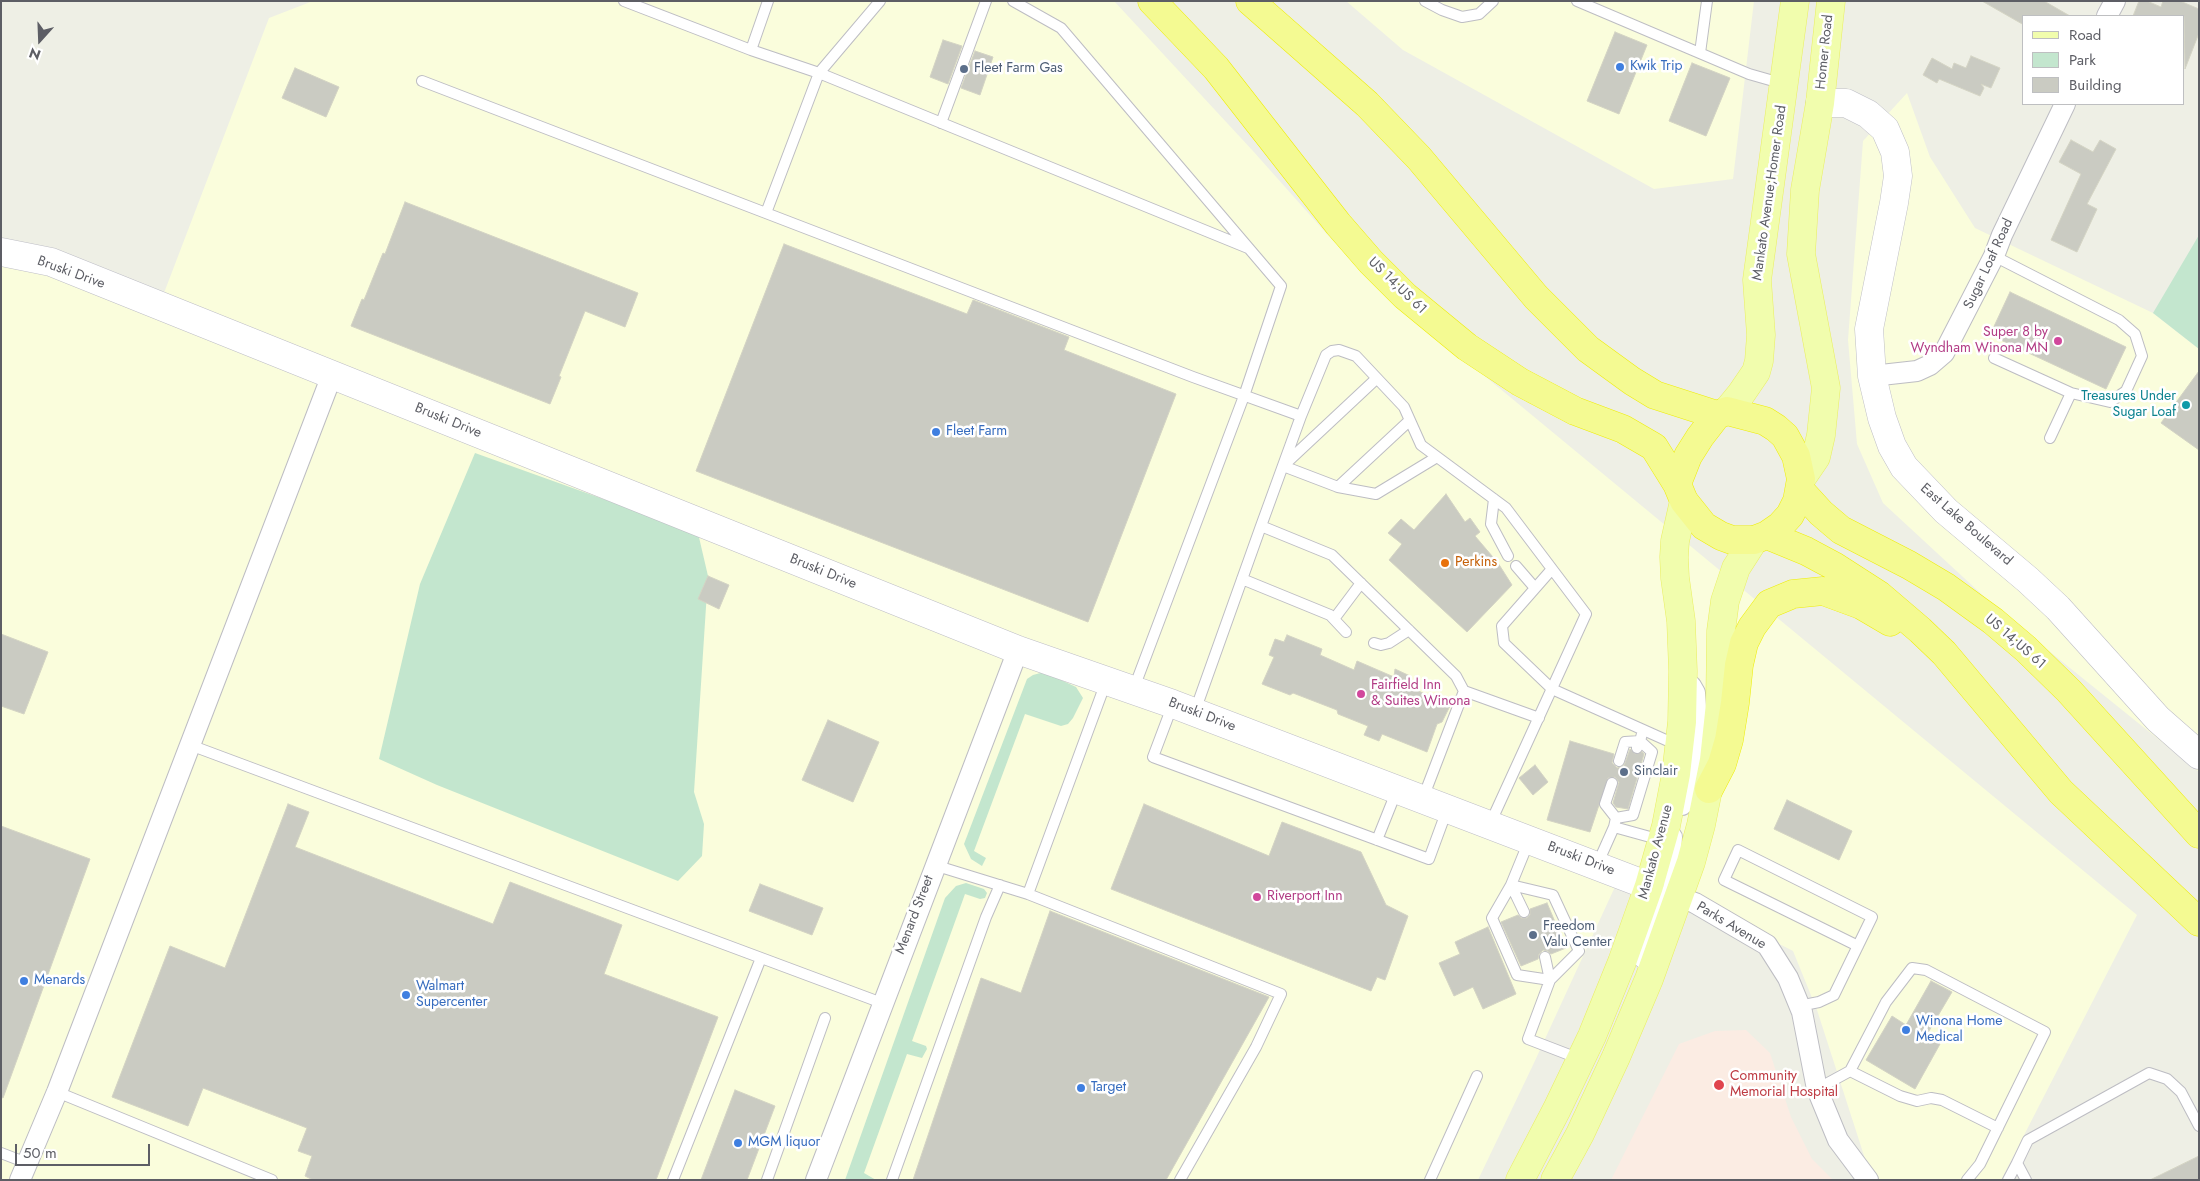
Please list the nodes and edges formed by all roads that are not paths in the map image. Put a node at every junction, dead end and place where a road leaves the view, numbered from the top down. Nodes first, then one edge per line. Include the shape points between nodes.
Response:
1 (624, 1) edge
2 (768, 1) edge
3 (880, 1) edge
4 (986, 1) edge
5 (1013, 1) edge
6 (1152, 1) edge
7 (1250, 1) edge
8 (1425, 1) edge
9 (1493, 1) edge
10 (1577, 1) edge
11 (1707, 1) edge
12 (1795, 1) edge
13 (1831, 1) edge
14 (2115, 1) edge
15 (1444, 6) edge
16 (2108, 15) edge
17 (750, 50) junction
18 (1700, 53) junction
19 (819, 73) junction
20 (422, 81) dead end
21 (1784, 84) junction
22 (1820, 103) junction
23 (2065, 105) edge
24 (941, 123) junction
25 (766, 213) junction
26 (1250, 248) junction
27 (1, 252) edge
28 (1994, 256) junction
29 (1994, 358) dead end
30 (332, 375) junction
31 (1872, 376) junction
32 (1376, 379) junction
33 (2071, 393) junction
34 (1244, 396) junction
35 (1722, 413) junction
36 (1301, 416) junction
37 (1409, 421) junction
38 (2050, 438) dead end
39 (1437, 457) junction
40 (1283, 466) junction
41 (1801, 484) junction
42 (1338, 487) junction
43 (1681, 492) junction
44 (1494, 499) junction
45 (1261, 526) junction
46 (1760, 538) junction
47 (1508, 556) dead end
48 (1516, 566) dead end
49 (1552, 569) junction
50 (1242, 579) junction
51 (1361, 583) junction
52 (1535, 588) junction
53 (1334, 619) junction
54 (1409, 630) junction
55 (1346, 632) dead end
56 (1374, 643) dead end
57 (1018, 650) junction
58 (1683, 671) junction
59 (1959, 672) junction
60 (1106, 680) junction
61 (1134, 689) junction
62 (1552, 689) junction
63 (1464, 691) junction
64 (1184, 708) junction
65 (1538, 718) junction
66 (1643, 730) junction
67 (190, 745) junction
68 (1638, 745) junction
69 (1679, 746) junction
70 (2199, 755) edge
71 (1619, 761) dead end
72 (1612, 783) dead end
73 (1709, 789) junction
74 (1398, 790) junction
75 (1423, 799) junction
76 (1448, 809) junction
77 (1616, 818) junction
78 (1490, 825) junction
79 (2199, 834) edge
80 (1378, 840) junction
81 (1529, 840) junction
82 (1662, 840) junction
83 (934, 865) junction
84 (1597, 866) junction
85 (1511, 885) junction
86 (1000, 886) junction
87 (1649, 886) junction
88 (1028, 894) junction
89 (1679, 897) junction
90 (1524, 912) dead end
91 (2199, 922) edge
92 (1858, 946) junction
93 (1545, 957) dead end
94 (761, 958) junction
95 (1550, 980) junction
96 (882, 1003) junction
97 (1799, 1006) junction
98 (825, 1018) dead end
99 (1616, 1057) junction
100 (1581, 1059) junction
101 (1850, 1071) junction
102 (1477, 1076) dead end
103 (1817, 1089) junction
104 (57, 1092) junction
105 (2199, 1126) edge
106 (1998, 1128) junction
107 (1, 1153) edge
108 (2017, 1163) junction
109 (24, 1171) edge
110 (272, 1180) edge
111 (673, 1180) edge
112 (767, 1180) edge
113 (816, 1180) edge
114 (892, 1180) edge
115 (1180, 1180) edge
116 (1430, 1180) edge
117 (1520, 1180) edge
118 (1555, 1180) edge
119 (1868, 1180) edge
120 (1967, 1180) edge
121 (2008, 1180) edge
122 (2026, 1180) edge

1 - 17 lane
2 - 17 lane
3 - 19 lane
4 - 24 lane
5 - 26 lane via 1061,28
6 - 43 highway, US 14;US 61 via 1247,106 1370,262 1405,296 1467,347 1520,382 1575,411 1643,439 1654,447
7 - 35 highway, US 14;US 61 via 1366,104 1419,158 1536,297 1588,350 1655,395
8 - 15 lane
9 - 15 lane via 1479,14 1462,16
10 - 18 lane
11 - 18 lane
12 - 21 main road
13 - 22 main road, Homer Road
14 - 16 street
17 - 19 lane
18 - 21 lane via 1749,74
19 - 24 lane
19 - 25 lane
20 - 25 lane
21 - 35 main road, Mankato Avenue;Homer Road via 1757,280 1761,335 1759,361 1756,372 1741,394
22 - 31 street, East Lake Boulevard via 1846,104 1868,114 1885,129 1895,152 1898,176 1869,329
22 - 41 main road via 1805,190 1801,254 1826,388 1816,457
23 - 28 street, Sugar Loaf Road
24 - 26 lane
25 - 34 lane
26 - 34 lane via 1280,286
27 - 30 street, Bruski Drive via 51,262
28 - 31 street, Sugar Loaf Road via 1944,353 1917,371
28 - 33 lane via 2119,320 2135,334 2142,356 2126,391 2110,402
29 - 33 lane
30 - 57 street, Bruski Drive
30 - 67 street
31 - 70 street, East Lake Boulevard via 1882,418 1904,467 1946,511 2040,591 2158,718
32 - 36 lane via 1356,356 1332,351 1326,355
32 - 37 lane via 1404,407
32 - 40 lane
33 - 38 lane
34 - 36 lane
34 - 61 lane
35 - 41 highway, US 14;US 61 via 1765,421 1776,428 1796,456
35 - 43 highway via 1688,456
36 - 40 lane
37 - 39 lane via 1422,445
37 - 42 lane
39 - 42 lane via 1376,494
39 - 44 lane
40 - 42 lane
40 - 45 lane
41 - 46 highway via 1790,515 1780,526
41 - 79 highway, US 14;US 61 via 1821,513 1841,530 1946,587 2026,649 2069,690
43 - 46 highway, US 14;US 61 via 1704,526 1717,534 1732,540
43 - 58 main road, Mankato Avenue via 1674,578 1681,621
44 - 47 lane via 1491,524
44 - 49 lane via 1506,508
45 - 50 lane
45 - 51 lane via 1332,555
46 - 59 highway, US 14;US 61 via 1806,551 1879,595 1920,630
46 - 73 main road via 1736,568 1725,601 1721,631 1720,704
48 - 52 lane
49 - 52 lane
49 - 62 lane via 1586,614
50 - 53 lane via 1330,614
50 - 64 lane
51 - 53 lane
51 - 54 lane
52 - 62 lane via 1502,626 1501,634 1504,643
53 - 55 lane
54 - 56 lane via 1389,643
54 - 63 lane via 1456,676
57 - 60 street, Bruski Drive
57 - 83 street, Menard Street
58 - 69 main road, Mankato Avenue
58 - 89 street via 1695,693 1696,723 1694,758 1670,854 1671,877
59 - 73 highway via 1886,619 1839,596 1809,591 1778,599 1761,613 1744,643 1729,740 1722,764
59 - 91 highway, US 14;US 61 via 2060,792
60 - 61 street, Bruski Drive
60 - 88 lane
61 - 64 street, Bruski Drive
62 - 65 lane
62 - 66 lane
63 - 65 lane
63 - 75 lane
64 - 74 street, Bruski Drive
64 - 80 lane via 1153,756
65 - 78 lane
66 - 68 lane
66 - 69 lane
67 - 94 lane
67 - 104 street
68 - 71 lane via 1625,742
68 - 77 lane via 1652,752 1633,815
69 - 82 main road, Mankato Avenue
72 - 77 lane via 1605,804
73 - 89 main road
74 - 75 street, Bruski Drive
74 - 80 lane
75 - 76 street, Bruski Drive
76 - 78 street, Bruski Drive
76 - 80 lane via 1429,859
77 - 82 lane
77 - 84 lane
78 - 81 street, Bruski Drive
81 - 84 street, Bruski Drive
81 - 85 lane
82 - 87 main road, Mankato Avenue
83 - 86 lane
83 - 96 street, Menard Street
84 - 87 street, Bruski Drive
85 - 90 lane
85 - 95 lane via 1492,918 1517,975
85 - 95 lane via 1553,895 1579,951
86 - 88 lane
86 - 114 lane
87 - 99 street via 1656,906 1654,928 1618,1037
87 - 100 main road, Mankato Avenue via 1622,962
88 - 115 lane via 1281,994 1256,1047
89 - 97 street, Parks Avenue via 1768,945 1788,978
89 - 99 main road
92 - 92 lane via 1872,918 1738,850 1724,880
92 - 97 lane via 1834,995
93 - 95 lane
94 - 96 lane
94 - 111 lane
95 - 100 lane via 1528,1039
96 - 113 street, Menard Street
97 - 103 street, Parks Avenue
98 - 112 lane
99 - 118 main road
100 - 117 main road, Mankato Avenue
101 - 103 lane
101 - 106 lane via 1908,1099 1942,1100
101 - 106 lane via 1886,1002 1912,968 1926,970 2045,1032
102 - 116 lane
103 - 119 street, Parks Avenue via 1838,1140
104 - 109 street
104 - 110 lane
105 - 108 lane via 2181,1092 2167,1080 2149,1073 2028,1140
106 - 120 lane via 1980,1164
107 - 109 lane
108 - 121 lane
108 - 122 lane

